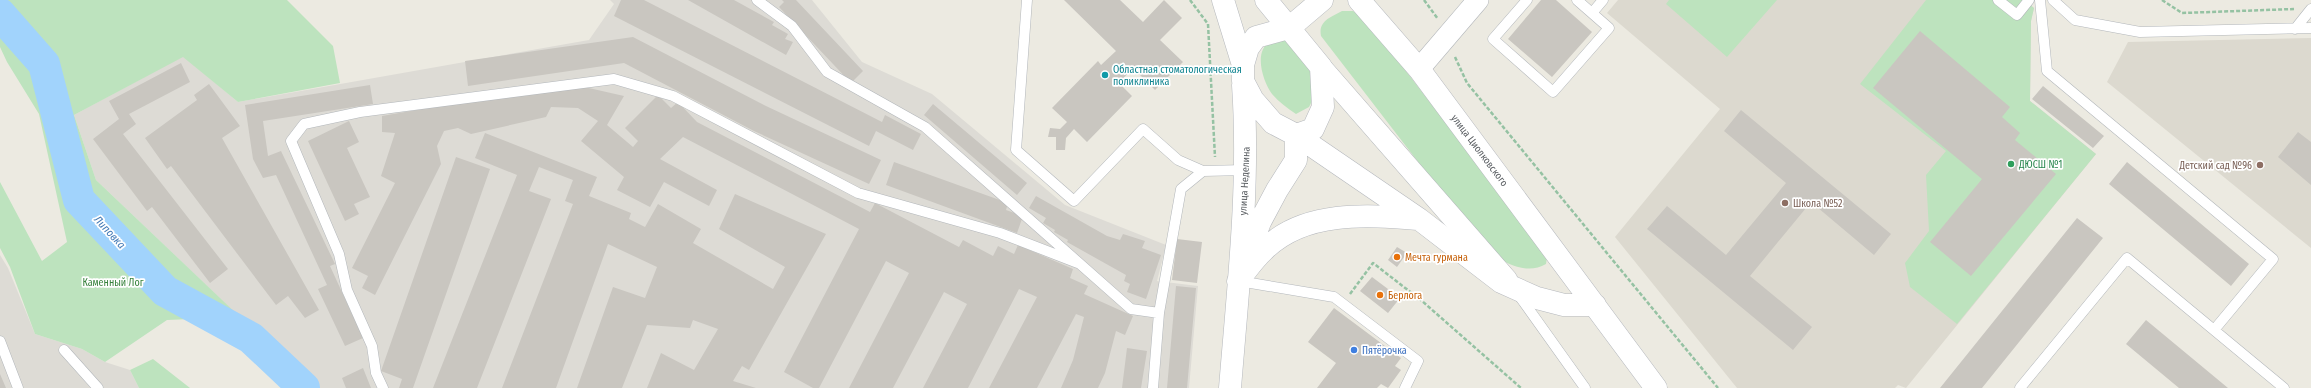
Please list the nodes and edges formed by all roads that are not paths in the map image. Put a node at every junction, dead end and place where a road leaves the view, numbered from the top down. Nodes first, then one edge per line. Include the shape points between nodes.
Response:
1 (757, 0) edge
2 (1027, 0) edge
3 (1223, 0) edge
4 (1266, 0) edge
5 (1322, 0) edge
6 (1359, 0) edge
7 (1478, 0) edge
8 (1527, 0) edge
9 (1577, 0) edge
10 (1603, 0) edge
11 (1998, 0) edge
12 (2029, 0) edge
13 (2040, 0) edge
14 (2053, 0) edge
15 (2311, 9) edge
16 (1592, 13) junction
17 (1289, 28) junction
18 (2311, 28) edge
19 (2295, 29) junction
20 (1322, 67) junction
21 (1419, 69) junction
22 (1243, 73) junction
23 (1296, 135) junction
24 (1245, 170) junction
25 (1203, 171) junction
26 (1420, 219) junction
27 (1078, 263) junction
28 (1238, 281) junction
29 (1514, 288) junction
30 (1595, 305) junction
31 (1159, 313) junction
32 (2214, 330) junction
33 (0, 341) edge
34 (64, 350) dead end
35 (18, 388) edge
36 (98, 388) edge
37 (383, 388) edge
38 (1153, 388) edge
39 (1230, 388) edge
40 (1405, 388) edge
41 (1585, 388) edge
42 (1656, 388) edge
43 (2020, 388) edge
44 (2284, 388) edge

1 - 27 lane via 792,26 827,72 924,127
2 - 25 lane via 1016,150 1074,201 1143,129 1178,160
3 - 22 main road
4 - 17 main road
5 - 17 main road
6 - 21 main road, улица Циолковского
7 - 21 street
8 - 16 lane via 1493,39 1553,92 1609,28
9 - 16 lane
10 - 16 lane
11 - 12 lane via 2017,15
13 - 32 lane via 2047,71 2273,259
14 - 19 lane via 2075,20 2140,32
15 - 19 lane
17 - 20 main road
17 - 22 main road via 1256,37 1248,48
18 - 19 lane
20 - 23 main road via 1323,107 1313,130
20 - 29 street
21 - 30 main road, улица Циолковского
22 - 23 main road via 1253,100 1273,123
22 - 24 main road, улица Неделина
23 - 26 main road
23 - 28 main road, улица Неделина via 1296,160 1260,222
24 - 25 lane
24 - 28 main road, улица Неделина
25 - 31 lane via 1181,189
26 - 28 main road via 1353,216 1310,224 1285,235 1264,249
26 - 29 main road via 1501,282
27 - 31 lane via 1131,309
27 - 37 lane via 1000,233 858,193 673,96 614,79 360,112 304,124 292,140 339,254 347,290 372,346 376,373
28 - 39 main road, улица Неделина
28 - 40 lane via 1334,297 1418,361
29 - 30 main road via 1537,298 1564,304
29 - 41 lane
30 - 42 main road, улица Циолковского
31 - 38 lane
32 - 43 lane via 2127,258
32 - 44 lane
33 - 35 lane
34 - 36 lane

